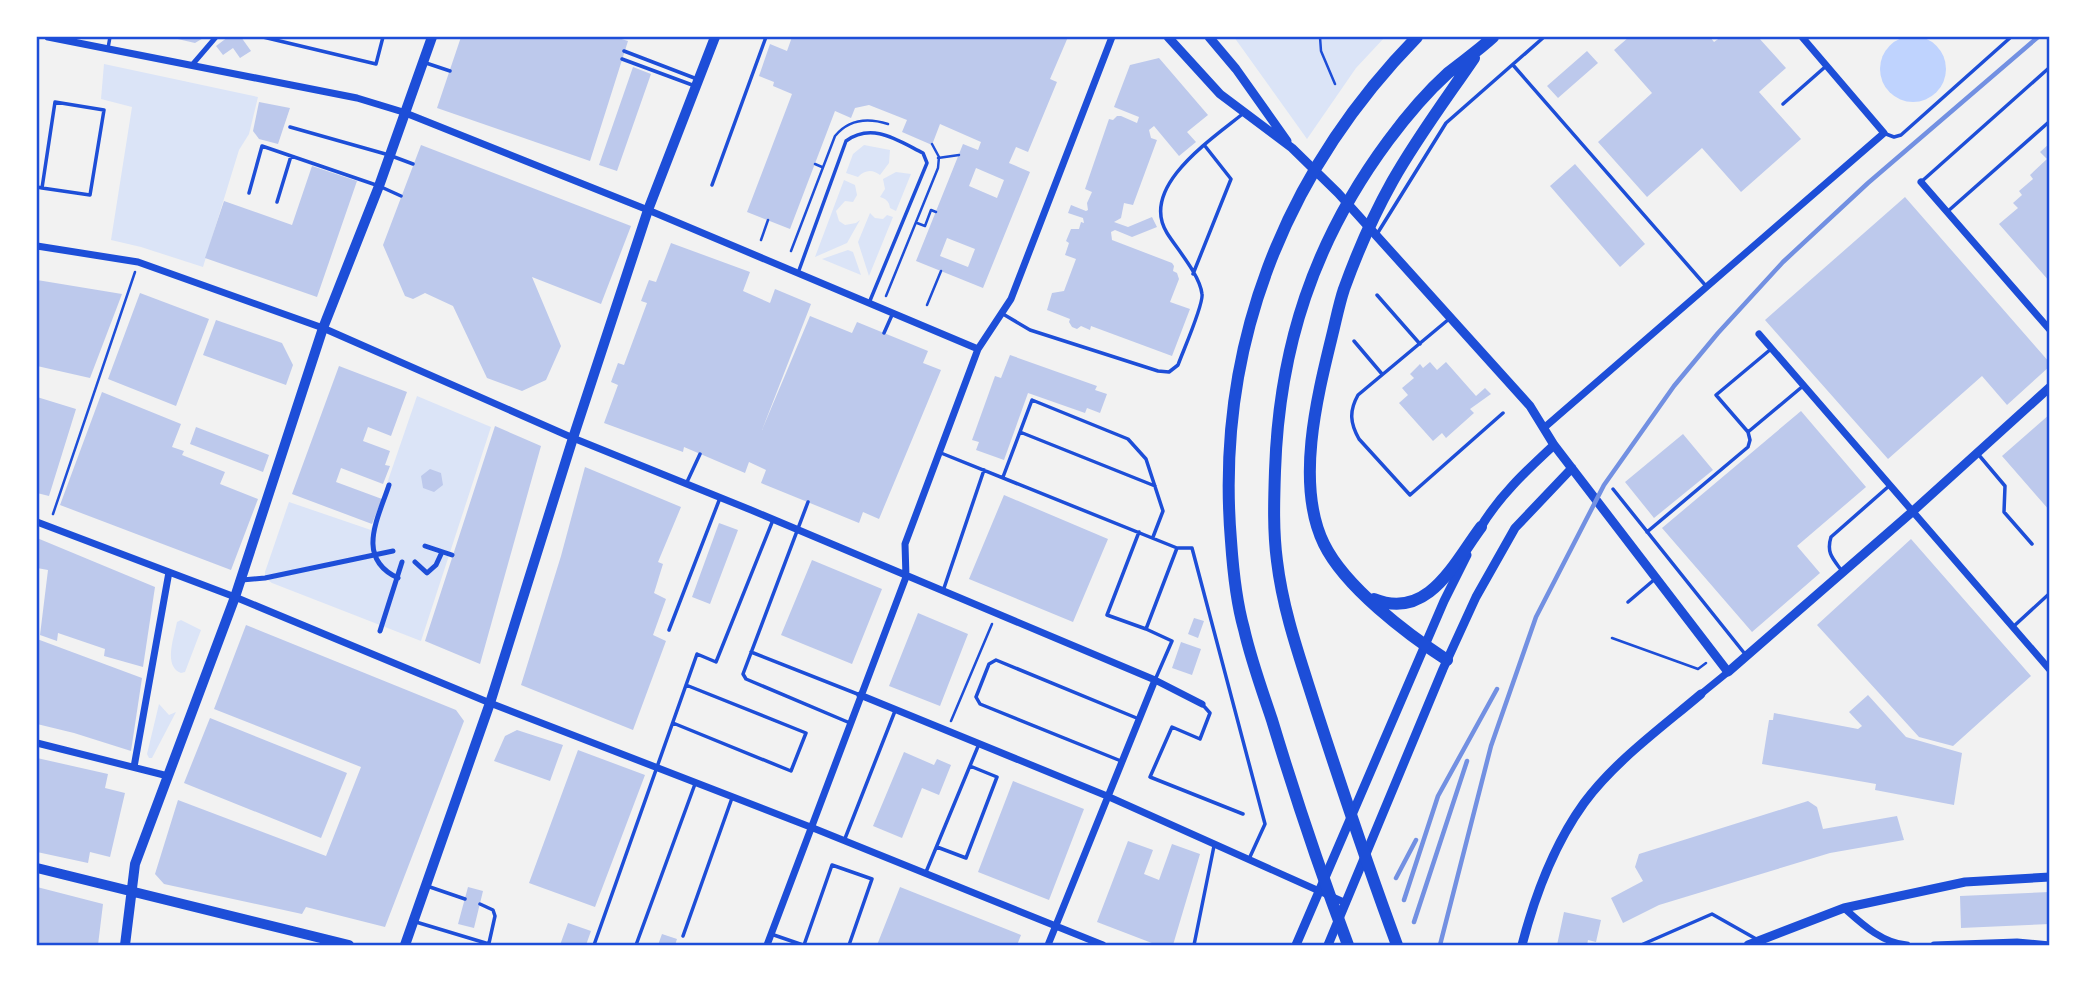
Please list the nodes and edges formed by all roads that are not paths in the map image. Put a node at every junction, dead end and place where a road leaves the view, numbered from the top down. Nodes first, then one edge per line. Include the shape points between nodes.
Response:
1 (48, 37) edge
2 (110, 37) edge
3 (216, 37) edge
4 (263, 37) edge
5 (383, 37) edge
6 (432, 37) edge
7 (715, 37) edge
8 (766, 37) edge
9 (1112, 37) edge
10 (1168, 37) edge
11 (1209, 37) edge
12 (1417, 37) edge
13 (1493, 37) edge
14 (1544, 37) edge
15 (1802, 37) edge
16 (2011, 37) edge
17 (108, 49) junction
18 (1480, 49) junction
19 (624, 51) dead end
20 (622, 59) dead end
21 (424, 63) junction
22 (192, 65) junction
23 (1513, 65) junction
24 (1827, 66) junction
25 (2050, 67) edge
26 (450, 71) dead end
27 (697, 83) junction
28 (1783, 104) dead end
29 (1245, 112) junction
30 (403, 113) junction
31 (2050, 121) edge
32 (290, 127) dead end
33 (1884, 133) junction
34 (1205, 146) junction
35 (1292, 148) junction
36 (389, 155) junction
37 (291, 156) junction
38 (413, 164) dead end
39 (1921, 181) joint
40 (712, 185) dead end
41 (379, 186) junction
42 (39, 187) edge
43 (248, 193) dead end
44 (401, 196) dead end
45 (277, 202) dead end
46 (648, 210) junction
47 (1947, 212) junction
48 (1376, 236) junction
49 (37, 246) edge
50 (798, 273) junction
51 (1193, 274) junction
52 (1706, 286) junction
53 (1377, 295) dead end
54 (869, 303) junction
55 (893, 313) junction
56 (1003, 314) junction
57 (1451, 318) junction
58 (323, 328) junction
59 (2050, 330) edge
60 (884, 333) dead end
61 (1759, 334) dead end
62 (1354, 341) dead end
63 (1420, 344) junction
64 (978, 349) junction
65 (1771, 349) junction
66 (1383, 374) junction
67 (1803, 386) junction
68 (2050, 387) edge
69 (1503, 413) dead end
70 (1545, 427) junction
71 (1020, 432) junction
72 (1748, 432) junction
73 (573, 438) junction
74 (1554, 445) junction
75 (939, 452) junction
76 (700, 454) dead end
77 (1978, 454) junction
78 (1572, 468) junction
79 (985, 470) junction
80 (1003, 477) junction
81 (686, 484) junction
82 (389, 485) dead end
83 (1889, 485) junction
84 (1155, 486) junction
85 (1613, 489) dead end
86 (720, 498) junction
87 (808, 502) dead end
88 (1912, 512) junction
89 (773, 520) junction
90 (37, 522) edge
91 (1481, 527) junction
92 (797, 530) junction
93 (1139, 532) junction
94 (1647, 532) junction
95 (1153, 538) junction
96 (2032, 544) dead end
97 (425, 546) dead end
98 (1177, 548) junction
99 (393, 551) dead end
100 (442, 552) junction
101 (374, 555) junction
102 (452, 555) dead end
103 (402, 562) dead end
104 (415, 562) dead end
105 (169, 572) junction
106 (1843, 572) junction
107 (906, 577) junction
108 (1656, 577) junction
109 (398, 579) junction
110 (241, 580) junction
111 (942, 592) junction
112 (2050, 593) edge
113 (235, 597) junction
114 (1367, 597) junction
115 (1628, 602) dead end
116 (2013, 627) junction
117 (1146, 629) junction
118 (669, 630) dead end
119 (380, 631) dead end
120 (1425, 646) junction
121 (751, 652) junction
122 (1746, 656) junction
123 (1447, 660) junction
124 (2050, 670) edge
125 (1728, 672) junction
126 (1154, 680) junction
127 (686, 685) junction
128 (1702, 694) joint
129 (860, 695) junction
130 (489, 703) junction
131 (1202, 704) joint
132 (895, 709) junction
133 (1139, 719) junction
134 (673, 723) junction
135 (850, 723) junction
136 (37, 743) edge
137 (979, 744) junction
138 (1122, 761) junction
139 (970, 766) junction
140 (134, 767) junction
141 (657, 767) junction
142 (169, 776) junction
143 (695, 782) junction
144 (733, 796) junction
145 (1107, 796) junction
146 (1243, 814) dead end
147 (813, 828) junction
148 (844, 841) junction
149 (1214, 844) junction
150 (937, 848) junction
151 (1249, 859) junction
152 (37, 868) edge
153 (925, 874) junction
154 (2050, 877) edge
155 (426, 885) junction
156 (132, 891) junction
157 (1320, 891) junction
158 (465, 899) dead end
159 (1346, 903) junction
160 (480, 904) dead end
161 (1844, 908) junction
162 (414, 921) junction
163 (1055, 925) junction
164 (771, 934) junction
165 (683, 936) dead end
166 (1759, 941) junction
167 (125, 945) edge
168 (349, 945) edge
169 (405, 945) edge
170 (489, 945) edge
171 (594, 945) edge
172 (636, 945) edge
173 (767, 945) edge
174 (803, 945) edge
175 (849, 945) edge
176 (1048, 945) edge
177 (1103, 945) edge
178 (1194, 945) edge
179 (1296, 945) edge
180 (1328, 945) edge
181 (1349, 945) edge
182 (1396, 945) edge
183 (1522, 945) edge
184 (1641, 945) edge
185 (1748, 945) edge
186 (1907, 945) edge
187 (1934, 945) edge
188 (2050, 945) edge

1 - 17 street
2 - 17 lane
3 - 22 street
4 - 5 lane via 376,64
6 - 21 main road
7 - 27 main road
8 - 40 lane
9 - 56 street
10 - 29 street via 1220,94
11 - 35 street
12 - 181 highway via 1349,118 1306,184 1278,239 1248,329 1229,454 1228,508 1243,629 1311,845
13 - 18 highway
14 - 23 lane
15 - 24 street
16 - 33 lane via 1901,135
17 - 22 street
18 - 114 highway via 1391,183 1343,291 1326,361 1312,440 1310,489 1325,544
18 - 182 highway via 1447,74 1388,141 1337,221 1295,325 1276,425 1274,506 1286,615
19 - 27 lane
20 - 27 lane
21 - 26 lane
21 - 30 main road
22 - 30 street via 356,98
23 - 48 lane via 1446,123
23 - 52 lane
24 - 28 lane
24 - 33 street
25 - 39 lane
27 - 46 main road
29 - 34 lane
29 - 35 street
30 - 36 main road
30 - 46 street
31 - 47 lane
32 - 36 lane
33 - 52 street
34 - 51 lane via 1231,179
34 - 51 lane via 1170,179 1162,205 1164,227
35 - 48 street
36 - 38 lane
36 - 41 main road
37 - 41 lane
37 - 43 lane via 262,146
37 - 45 lane
39 - 47 street
41 - 44 lane
41 - 58 main road
42 - 42 lane via 90,195 104,110 55,102
46 - 50 street
46 - 73 main road
47 - 59 street
48 - 57 street
49 - 58 street via 138,262
50 - 54 street
50 - 54 lane via 846,141 868,132 895,139 922,153 927,163
51 - 56 lane via 1203,297 1178,365 1169,372 1030,330
52 - 70 street
53 - 63 lane
54 - 55 street
55 - 60 lane
55 - 64 street
56 - 64 street
57 - 63 lane
57 - 70 street
58 - 73 street
58 - 110 main road
61 - 65 street
62 - 66 lane
63 - 66 lane
64 - 75 street
65 - 67 street
65 - 72 lane via 1716,395
66 - 69 lane via 1357,395 1352,407 1353,429 1409,495
67 - 72 lane
67 - 83 street
68 - 77 street
70 - 74 street
71 - 80 lane
71 - 84 lane
71 - 84 lane via 1032,401 1068,415 1128,439 1146,459
72 - 94 lane via 1748,447
73 - 81 street
73 - 130 main road
74 - 78 street
74 - 91 street via 1518,479
75 - 79 lane
75 - 107 street via 905,544
76 - 81 lane
77 - 88 street
77 - 96 lane via 2005,486 2004,512
78 - 108 street
78 - 123 street via 1515,528
79 - 80 lane
79 - 111 lane
80 - 93 lane
81 - 86 street
82 - 101 street via 372,539
83 - 88 street
83 - 106 lane via 1831,537 1829,555
84 - 95 lane via 1163,511
85 - 94 lane
86 - 89 street
86 - 118 lane
87 - 92 lane
88 - 106 street
88 - 116 street
89 - 92 street
89 - 127 lane via 716,662 697,654
90 - 105 street
91 - 114 highway via 1434,590 1398,605
91 - 120 street
92 - 107 street
92 - 121 lane
93 - 95 lane
93 - 117 lane via 1107,615
94 - 122 lane
95 - 98 lane
97 - 100 street
98 - 117 lane
98 - 151 lane via 1192,548 1265,824
99 - 101 street
100 - 102 street
100 - 104 street via 427,573
101 - 109 street
101 - 110 street
103 - 109 street
105 - 113 street
105 - 140 street
106 - 122 street
107 - 111 street
107 - 129 street
108 - 115 lane
108 - 125 street
109 - 119 street
110 - 113 main road
111 - 126 street
112 - 116 lane
113 - 130 street
113 - 142 main road
114 - 120 highway
116 - 124 street
117 - 126 lane via 1172,641
120 - 123 highway
120 - 157 street
121 - 129 lane
121 - 135 lane via 743,674 746,679
122 - 125 street
123 - 159 street
125 - 128 street
126 - 131 street
126 - 133 street
127 - 134 lane
127 - 134 lane via 806,733 791,771
128 - 183 street via 1642,744 1584,802 1542,880
129 - 132 street
129 - 135 street
130 - 141 street
130 - 155 main road
131 - 146 lane via 1210,713 1200,739 1172,727 1150,777
132 - 137 street
132 - 148 lane
133 - 138 street
133 - 138 lane via 996,660 989,664 976,697 980,704
134 - 141 lane
135 - 147 street
136 - 140 street
137 - 139 lane
137 - 145 street
138 - 145 street
139 - 150 lane
139 - 150 lane via 997,777 966,859
140 - 142 street
141 - 143 street
141 - 171 lane
142 - 156 main road via 135,864
143 - 144 street
143 - 172 lane
144 - 147 street
144 - 165 lane
145 - 149 street
145 - 163 street
147 - 148 street
147 - 164 street
148 - 153 street
149 - 151 street
149 - 178 lane
150 - 153 lane
151 - 157 street
152 - 156 main road
153 - 163 street
154 - 161 street via 1965,883
155 - 158 lane
155 - 162 main road
156 - 167 main road
156 - 168 main road
157 - 159 street
157 - 179 street
159 - 180 street
160 - 170 lane via 495,916
161 - 166 street
161 - 186 street via 1884,938
162 - 169 main road
162 - 170 lane
163 - 176 street
163 - 177 street
164 - 173 street
164 - 174 lane
166 - 184 lane via 1712,914
166 - 185 street
174 - 175 lane via 832,865 872,879
187 - 188 street

